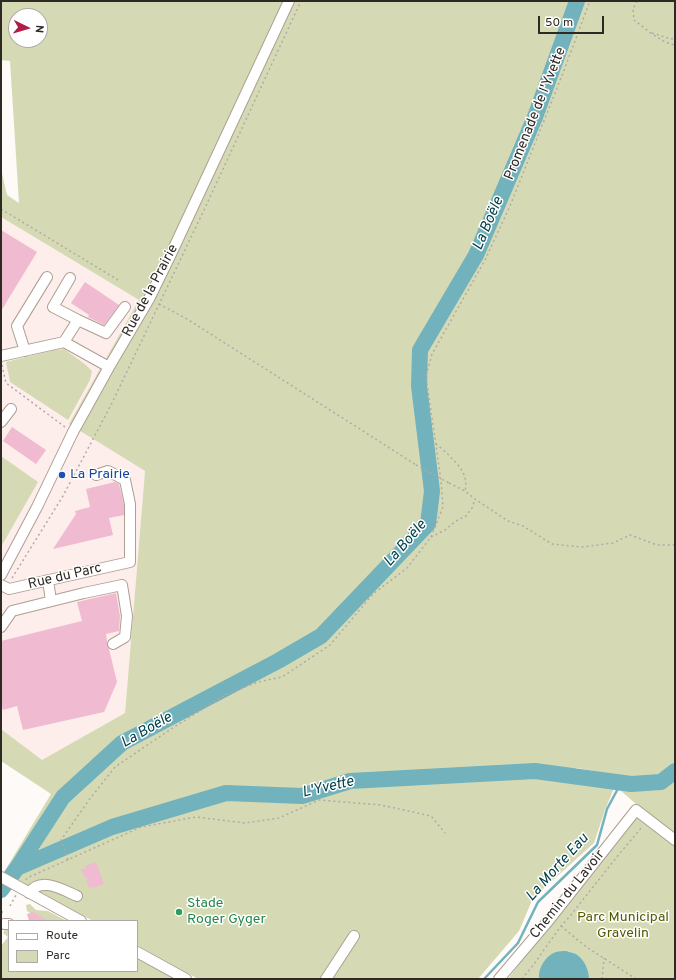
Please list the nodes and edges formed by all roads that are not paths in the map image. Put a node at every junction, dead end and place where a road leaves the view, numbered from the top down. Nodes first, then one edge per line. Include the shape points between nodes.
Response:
1 (289, 1) edge
2 (47, 277) dead end
3 (70, 278) dead end
4 (125, 307) dead end
5 (78, 320) junction
6 (64, 342) junction
7 (25, 351) junction
8 (1, 356) edge
9 (109, 367) junction
10 (11, 408) dead end
11 (1, 422) edge
12 (96, 475) dead end
13 (1, 575) edge
14 (48, 580) junction
15 (1, 585) edge
16 (51, 601) junction
17 (1, 627) edge
18 (113, 644) dead end
19 (675, 840) edge
20 (1, 878) edge
21 (25, 891) junction
22 (78, 896) dead end
23 (79, 920) edge
24 (354, 936) dead end
25 (138, 953) edge
26 (186, 979) edge
27 (326, 979) edge
28 (499, 979) edge

1 - 9 street, Rue de la Prairie via 152,292
2 - 7 street via 17,326
3 - 5 street via 53,307
4 - 5 street via 106,333
5 - 6 street
6 - 7 street
6 - 9 street
7 - 8 street
9 - 13 street, Rue de la Prairie
10 - 11 street
12 - 14 street, Rue du Parc via 108,472 126,480 130,504 130,562
14 - 15 street, Rue du Parc via 9,589
14 - 16 street
16 - 17 street via 12,610
16 - 18 street via 122,585 127,616 125,638
19 - 28 street, Chemin du Lavoir via 636,810
20 - 21 street
21 - 22 street via 45,884
21 - 23 street
24 - 27 street
25 - 26 street

